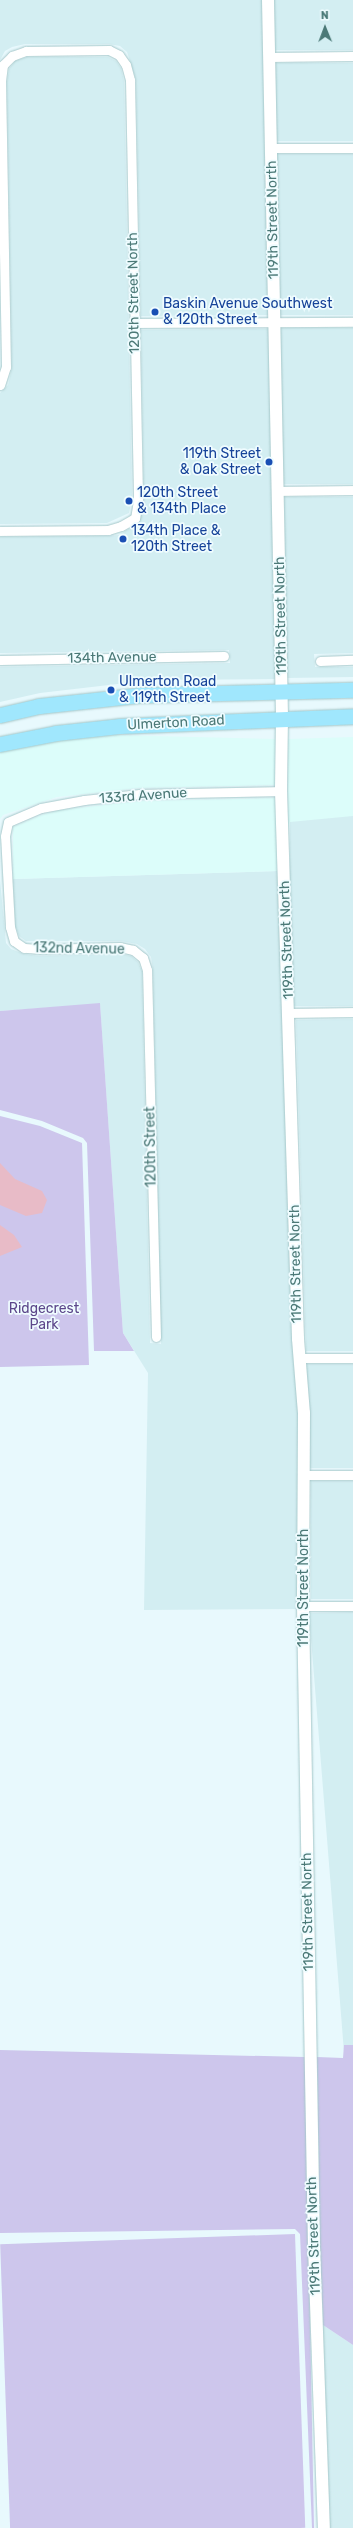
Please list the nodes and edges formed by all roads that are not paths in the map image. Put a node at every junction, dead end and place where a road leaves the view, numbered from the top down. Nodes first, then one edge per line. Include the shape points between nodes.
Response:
1 (268, 0) edge
2 (353, 56) edge
3 (269, 57) junction
4 (271, 148) junction
5 (353, 148) edge
6 (274, 322) junction
7 (353, 322) edge
8 (135, 323) junction
9 (0, 385) edge
10 (353, 490) edge
11 (278, 491) junction
12 (0, 530) edge
13 (224, 656) dead end
14 (0, 660) edge
15 (353, 660) edge
16 (320, 661) dead end
17 (353, 690) edge
18 (282, 691) junction
19 (0, 715) edge
20 (353, 716) edge
21 (282, 718) junction
22 (0, 744) edge
23 (281, 791) junction
24 (14, 941) joint
25 (142, 958) joint
26 (353, 1012) edge
27 (290, 1013) junction
28 (156, 1337) dead end
29 (301, 1358) junction
30 (353, 1358) edge
31 (305, 1475) junction
32 (353, 1475) edge
33 (303, 1606) junction
34 (353, 1606) edge
35 (324, 2528) edge

1 - 3 street, 119th Street North
2 - 3 street
3 - 4 street, 119th Street North
4 - 5 street
4 - 6 street, 119th Street North
6 - 7 street
6 - 8 street
6 - 11 street, 119th Street North
8 - 9 street, 120th Street North via 130,80 126,65 119,55 109,50 26,51 12,56 3,65 1,81 6,367
8 - 12 street, 120th Street North via 138,500 134,518 108,530
10 - 11 street
11 - 18 street, 119th Street North
13 - 14 street, 134th Avenue
15 - 16 street
17 - 18 main road, Ulmerton Road
18 - 19 main road, Ulmerton Road via 103,698
18 - 21 street, 119th Street North
20 - 21 main road, Ulmerton Road
21 - 22 main road, Ulmerton Road via 119,726 56,733
21 - 23 street, 119th Street North
23 - 24 street, 133rd Avenue via 140,794 84,800 41,808 8,822 5,836 10,927
23 - 27 street, 119th Street North
24 - 25 street, 132nd Avenue via 24,948 40,949 120,947 133,950
25 - 28 street, 120th Street via 148,970
26 - 27 street
27 - 29 street, 119th Street North via 298,1339
29 - 30 street
29 - 31 street, 119th Street North
31 - 32 street
31 - 33 street, 119th Street North
33 - 34 street
33 - 35 street, 119th Street North via 314,2238

